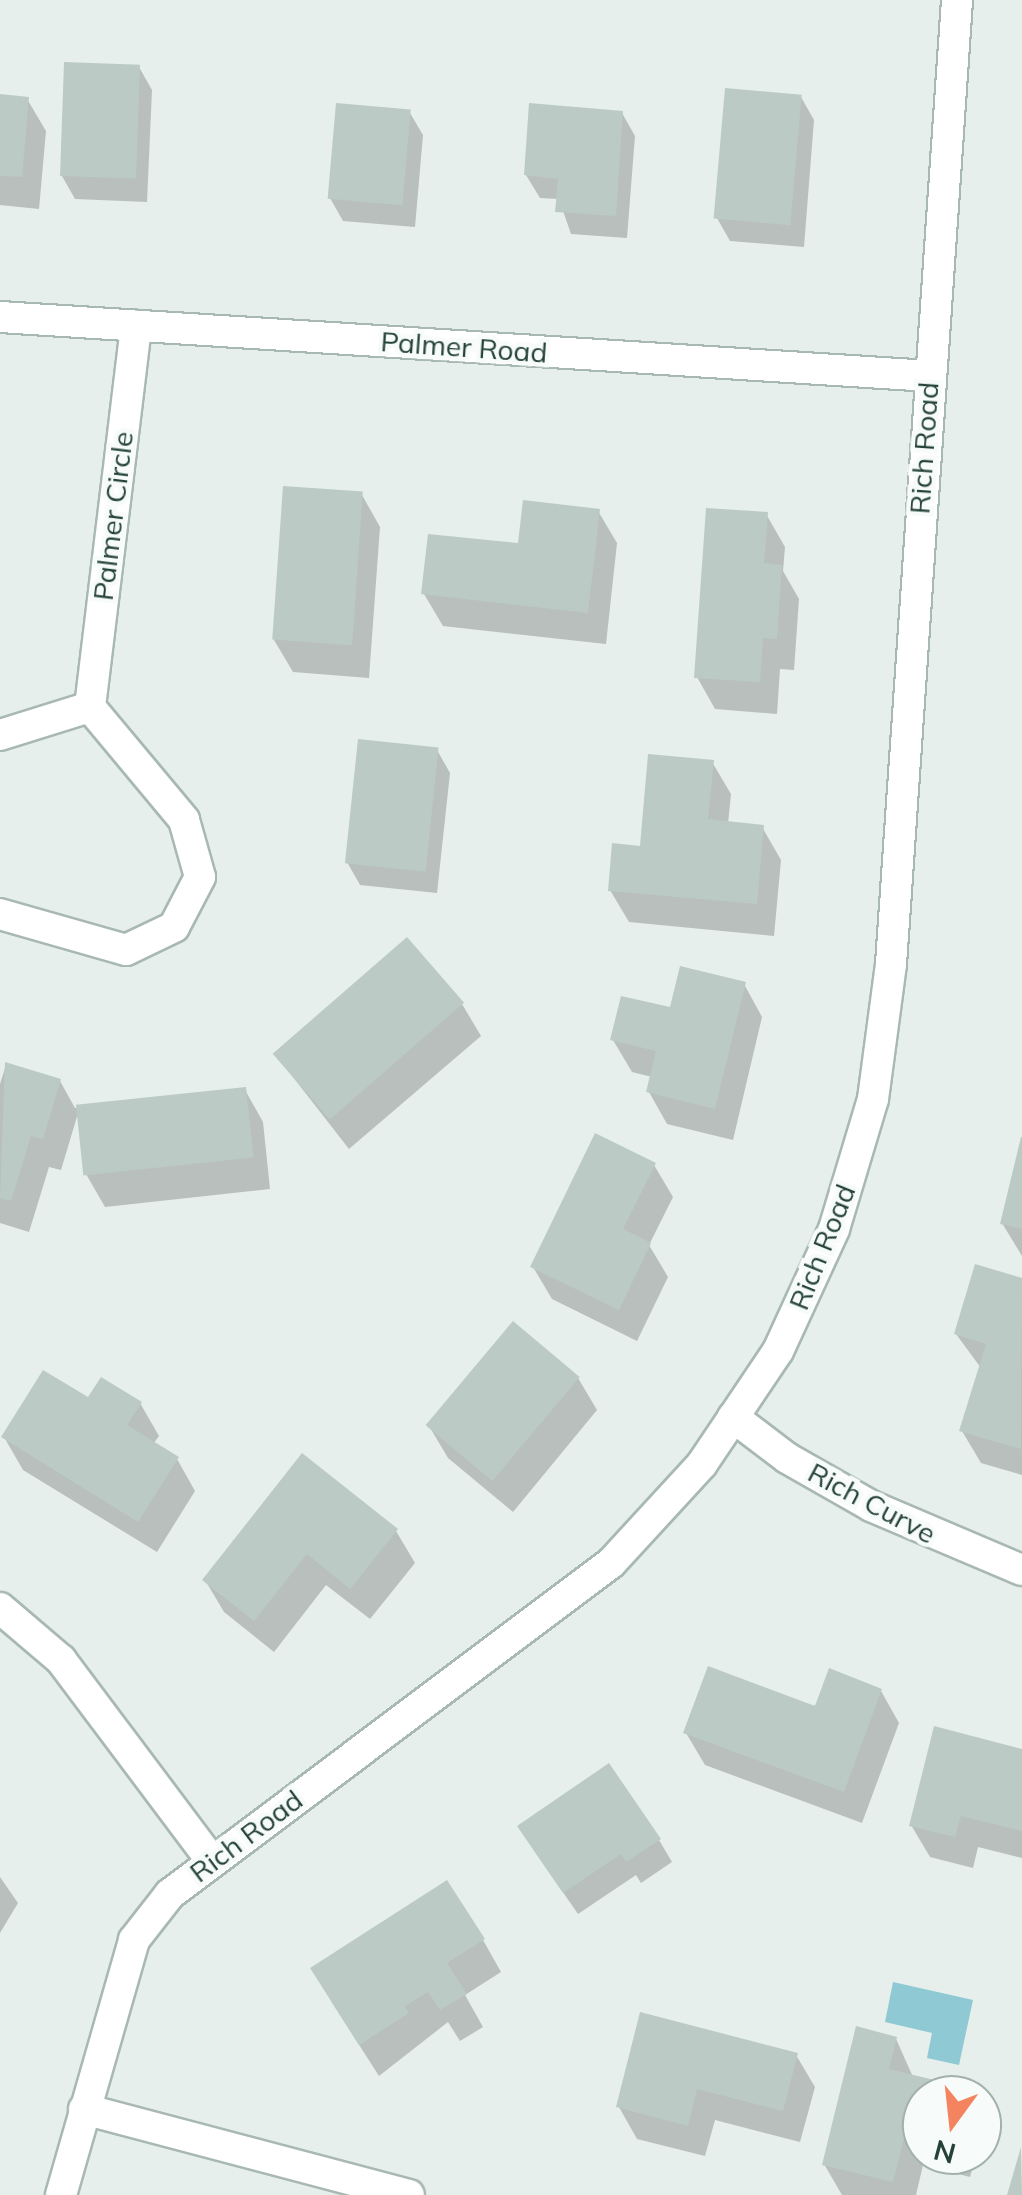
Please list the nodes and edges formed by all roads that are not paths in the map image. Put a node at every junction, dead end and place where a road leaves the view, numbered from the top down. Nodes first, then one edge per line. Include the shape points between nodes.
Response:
1 (957, 0) edge
2 (0, 317) edge
3 (136, 326) junction
4 (928, 376) junction
5 (90, 707) junction
6 (0, 735) edge
7 (0, 914) edge
8 (733, 1417) junction
9 (1022, 1570) edge
10 (0, 1608) edge
11 (211, 1860) junction
12 (84, 2109) junction
13 (61, 2195) edge
14 (409, 2195) edge

1 - 4 street, Rich Road
2 - 3 street, Palmer Road
3 - 4 street, Palmer Road
3 - 5 street, Palmer Circle
4 - 8 street, Rich Road via 891,964 873,1099 834,1229 778,1351
5 - 6 street
5 - 7 street via 184,820 200,877 174,927 126,950
8 - 9 street, Rich Curve via 787,1458 871,1506
8 - 11 street, Rich Road via 702,1464 610,1563
10 - 11 street via 60,1660
11 - 12 street, Rich Road via 170,1894 134,1940
12 - 13 street, Rich Road
12 - 14 street

